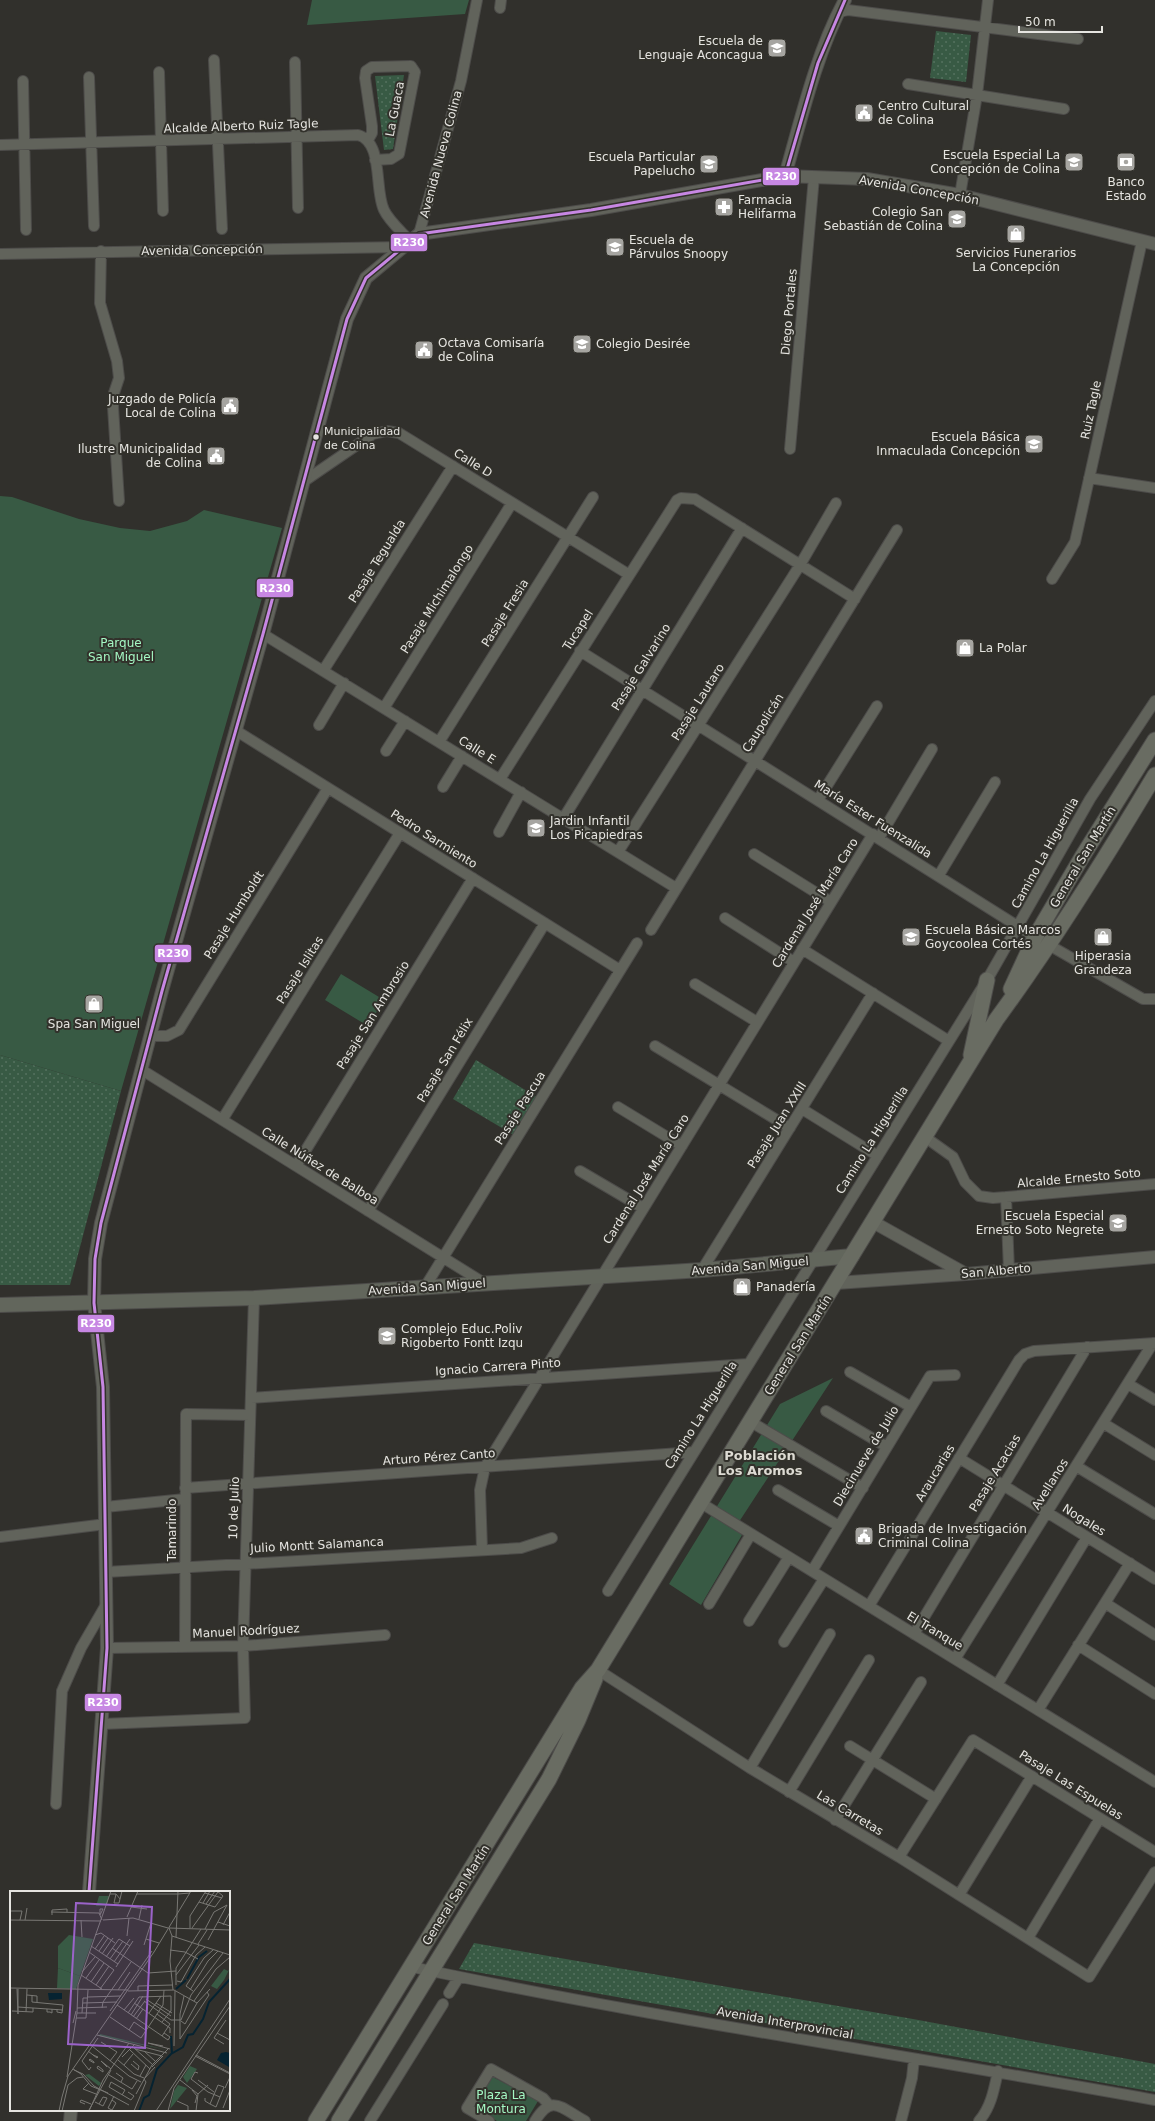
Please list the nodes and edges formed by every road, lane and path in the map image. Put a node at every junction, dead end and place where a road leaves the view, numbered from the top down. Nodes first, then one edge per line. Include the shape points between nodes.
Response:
1 (477, 0) edge
2 (845, 0) edge
3 (988, 0) edge
4 (839, 12) junction
5 (984, 27) junction
6 (1078, 39) dead end
7 (214, 60) dead end
8 (295, 62) dead end
9 (159, 72) dead end
10 (89, 77) dead end
11 (22, 81) dead end
12 (908, 84) dead end
13 (976, 95) junction
14 (1064, 108) dead end
15 (296, 137) junction
16 (218, 139) junction
17 (368, 140) junction
18 (161, 141) junction
19 (91, 143) junction
20 (0, 145) edge
21 (24, 145) junction
22 (375, 160) junction
23 (785, 176) junction
24 (814, 177) junction
25 (960, 195) junction
26 (298, 208) dead end
27 (163, 211) dead end
28 (94, 226) dead end
29 (222, 228) dead end
30 (26, 230) dead end
31 (411, 241) junction
32 (1142, 241) junction
33 (1155, 244) edge
34 (101, 251) junction
35 (0, 254) edge
36 (790, 449) dead end
37 (453, 466) junction
38 (1089, 478) junction
39 (303, 482) junction
40 (1155, 488) edge
41 (594, 497) dead end
42 (119, 501) dead end
43 (512, 503) junction
44 (836, 503) dead end
45 (742, 528) junction
46 (897, 530) dead end
47 (568, 537) junction
48 (800, 565) junction
49 (628, 574) junction
50 (1052, 579) dead end
51 (855, 599) junction
52 (263, 634) junction
53 (580, 652) junction
54 (323, 671) junction
55 (344, 684) junction
56 (642, 690) junction
57 (1155, 701) edge
58 (877, 706) dead end
59 (384, 708) junction
60 (405, 721) junction
61 (319, 725) dead end
62 (698, 725) junction
63 (235, 730) junction
64 (1155, 740) edge
65 (439, 742) junction
66 (932, 749) dead end
67 (386, 751) dead end
68 (462, 756) junction
69 (755, 761) junction
70 (1155, 775) edge
71 (500, 779) junction
72 (995, 782) dead end
73 (443, 787) dead end
74 (328, 788) junction
75 (521, 792) junction
76 (818, 800) junction
77 (564, 819) junction
78 (499, 832) dead end
79 (400, 833) junction
80 (876, 836) junction
81 (618, 852) junction
82 (754, 854) dead end
83 (939, 875) junction
84 (473, 878) junction
85 (676, 888) junction
86 (831, 902) junction
87 (725, 918) dead end
88 (545, 923) junction
89 (1019, 925) junction
90 (651, 930) dead end
91 (1035, 937) junction
92 (637, 943) dead end
93 (1050, 945) junction
94 (802, 948) junction
95 (794, 962) junction
96 (620, 970) junction
97 (987, 980) junction
98 (695, 984) dead end
99 (873, 993) junction
100 (1155, 998) edge
101 (996, 1020) junction
102 (757, 1022) junction
103 (151, 1036) junction
104 (949, 1041) junction
105 (655, 1046) dead end
106 (969, 1066) junction
107 (142, 1070) junction
108 (719, 1084) junction
109 (618, 1107) dead end
110 (802, 1109) junction
111 (222, 1120) junction
112 (790, 1128) junction
113 (925, 1137) junction
114 (682, 1146) junction
115 (878, 1156) junction
116 (296, 1166) junction
117 (580, 1171) dead end
118 (1155, 1184) edge
119 (1006, 1197) junction
120 (643, 1208) junction
121 (368, 1211) junction
122 (873, 1222) junction
123 (852, 1256) junction
124 (1155, 1257) edge
125 (442, 1258) junction
126 (814, 1260) junction
127 (702, 1270) junction
128 (1009, 1270) junction
129 (966, 1274) junction
130 (602, 1276) junction
131 (484, 1283) junction
132 (836, 1283) junction
133 (425, 1287) junction
134 (254, 1298) junction
135 (94, 1303) junction
136 (0, 1305) edge
137 (1154, 1343) edge
138 (1087, 1347) junction
139 (748, 1364) junction
140 (850, 1372) dead end
141 (955, 1375) dead end
142 (540, 1376) junction
143 (1128, 1384) junction
144 (250, 1398) junction
145 (1155, 1400) edge
146 (911, 1407) junction
147 (826, 1411) dead end
148 (250, 1415) junction
149 (751, 1422) junction
150 (1103, 1423) junction
151 (887, 1447) junction
152 (694, 1452) junction
153 (1155, 1455) edge
154 (959, 1458) junction
155 (1076, 1466) junction
156 (485, 1467) junction
157 (249, 1482) junction
158 (1003, 1486) junction
159 (186, 1488) junction
160 (862, 1488) junction
161 (778, 1490) dead end
162 (185, 1499) junction
163 (701, 1503) junction
164 (105, 1506) junction
165 (1048, 1513) junction
166 (1155, 1514) edge
167 (106, 1524) junction
168 (839, 1526) junction
169 (751, 1534) junction
170 (0, 1537) edge
171 (1087, 1537) junction
172 (552, 1538) dead end
173 (482, 1549) junction
174 (789, 1557) junction
175 (245, 1563) junction
176 (1130, 1563) junction
177 (185, 1567) junction
178 (812, 1571) junction
179 (106, 1572) junction
180 (824, 1578) junction
181 (1155, 1579) edge
182 (608, 1591) dead end
183 (107, 1603) junction
184 (1105, 1603) junction
185 (709, 1604) dead end
186 (869, 1606) junction
187 (749, 1621) dead end
188 (830, 1634) dead end
189 (914, 1634) junction
190 (386, 1635) dead end
191 (1155, 1635) edge
192 (784, 1642) dead end
193 (1078, 1645) junction
194 (185, 1646) junction
195 (243, 1646) junction
196 (107, 1648) junction
197 (956, 1659) junction
198 (869, 1660) dead end
199 (598, 1670) junction
200 (921, 1682) dead end
201 (997, 1684) junction
202 (1155, 1694) edge
203 (1038, 1710) junction
204 (102, 1724) junction
205 (850, 1746) dead end
206 (872, 1759) junction
207 (750, 1768) junction
208 (1032, 1776) junction
209 (1155, 1782) edge
210 (789, 1792) junction
211 (936, 1799) junction
212 (56, 1804) dead end
213 (1100, 1818) junction
214 (835, 1820) junction
215 (1155, 1852) edge
216 (899, 1857) junction
217 (1155, 1872) edge
218 (89, 1891) edge
219 (960, 1895) junction
220 (1028, 1938) junction
221 (412, 1967) junction
222 (432, 1971) junction
223 (460, 1977) junction
224 (449, 1994) dead end
225 (443, 2004) dead end
226 (914, 2059) junction
227 (998, 2071) junction
228 (1155, 2100) edge
229 (549, 2105) junction
230 (71, 2111) edge
231 (70, 2121) edge
232 (316, 2121) edge
233 (339, 2121) edge
234 (370, 2121) edge
235 (489, 2121) edge
236 (535, 2121) edge
237 (585, 2121) edge
238 (901, 2121) edge
239 (979, 2121) edge

1 - 31 street, Avenida Nueva Colina via 461,80
2 - 4 street
3 - 5 street
4 - 5 street via 848,10
4 - 23 street via 818,66
5 - 6 street
5 - 13 street
7 - 16 street
8 - 15 street
9 - 18 street
10 - 19 street
11 - 21 street
12 - 13 street
13 - 14 street
13 - 25 street
15 - 16 street, Alcalde Alberto Ruiz Tagle
15 - 17 street, Alcalde Alberto Ruiz Tagle via 358,135
15 - 26 street
16 - 18 street, Alcalde Alberto Ruiz Tagle
16 - 29 street
17 - 22 street via 373,147
17 - 22 street, La Guaca via 372,130 364,78 366,71 372,67 411,66 414,75 399,154 392,159
18 - 19 street, Alcalde Alberto Ruiz Tagle
18 - 27 street
19 - 21 street, Alcalde Alberto Ruiz Tagle
19 - 28 street
20 - 21 street, Alcalde Alberto Ruiz Tagle
21 - 30 street
22 - 31 street via 384,210
23 - 24 street, Avenida Concepción
23 - 31 street, Avenida Concepción
24 - 25 street, Avenida Concepción via 867,179
24 - 36 street, Diego Portales
25 - 32 street, Avenida Concepción
31 - 34 street, Avenida Concepción
31 - 39 street via 366,278 346,319
32 - 33 street, Avenida Concepción
32 - 38 street, Ruiz Tagle
34 - 35 street, Avenida Concepción
34 - 42 street via 100,302 118,361 119,378 114,392 113,407
37 - 39 street, Calle D via 399,433 387,431 373,434
37 - 43 street, Calle D
37 - 54 street, Pasaje Tegualda
38 - 40 street
38 - 50 street, Ruiz Tagle via 1074,542
39 - 52 street
41 - 47 street, Pasaje Fresia
43 - 47 street, Calle D
43 - 59 street, Pasaje Michimalongo
44 - 48 street, Pasaje Lautaro
45 - 48 street
45 - 49 street, Tucapel via 695,499 682,498 673,504
45 - 56 street, Pasaje Galvarino
46 - 51 street, Caupolicán
47 - 49 street, Calle D
47 - 65 street, Pasaje Fresia
48 - 51 street
48 - 62 street, Pasaje Lautaro
49 - 53 street, Tucapel
51 - 69 street, Caupolicán
52 - 54 street, Calle E
52 - 63 street
53 - 56 street, María Ester Fuenzalida
53 - 71 street, Tucapel
54 - 55 street, Calle E
55 - 59 street, Calle E
55 - 61 street
56 - 62 street, María Ester Fuenzalida
56 - 77 street, Pasaje Galvarino
57 - 89 street, Camino La Higuerilla via 1090,800
58 - 76 street
59 - 60 street, Calle E
60 - 65 street, Calle E
60 - 67 street
62 - 69 street, María Ester Fuenzalida
62 - 81 street, Pasaje Lautaro
63 - 74 street, Pedro Sarmiento
63 - 103 street
64 - 91 main road, General San Martín
65 - 68 street, Calle E
66 - 80 street, Cardenal José María Caro
68 - 71 street, Calle E
68 - 73 street
69 - 76 street, María Ester Fuenzalida
69 - 85 street, Caupolicán
70 - 93 main road, General San Martín via 1100,868
71 - 75 street, Calle E
72 - 83 street
74 - 79 street, Pedro Sarmiento
74 - 103 street, Pasaje Humboldt via 179,1030 168,1036
75 - 77 street, Calle E
75 - 78 street
76 - 80 street, María Ester Fuenzalida
77 - 81 street, Calle E
79 - 84 street, Pedro Sarmiento
79 - 111 street, Pasaje Islitas
80 - 83 street, María Ester Fuenzalida
80 - 86 street, Cardenal José María Caro
81 - 85 street, Calle E
82 - 86 street
83 - 89 street, María Ester Fuenzalida
84 - 88 street, Pedro Sarmiento
84 - 116 street, Pasaje San Ambrosio
85 - 90 street, Caupolicán
86 - 94 street, Cardenal José María Caro
87 - 95 street
88 - 96 street, Pedro Sarmiento
88 - 121 street, Pasaje San Félix
89 - 91 street, María Ester Fuenzalida
89 - 97 street, Camino La Higuerilla
91 - 93 street, María Ester Fuenzalida
91 - 101 main road, General San Martín
92 - 96 street, Pasaje Pascua
93 - 100 street, María Ester Fuenzalida via 1143,999
93 - 101 main road, General San Martín
94 - 95 street, Cardenal José María Caro
94 - 99 street
95 - 102 street, Cardenal José María Caro
96 - 125 street, Pasaje Pascua
97 - 104 street, Camino La Higuerilla
97 - 106 main road
98 - 102 street
99 - 104 street
99 - 110 street, Pasaje Juan XXIII
101 - 106 main road, General San Martín
102 - 108 street, Cardenal José María Caro
103 - 107 street
104 - 115 street, Camino La Higuerilla
105 - 108 street
106 - 113 main road, General San Martín
107 - 111 street, Calle Núñez de Balboa
107 - 135 street via 101,1223 95,1259
108 - 112 street
108 - 114 street, Cardenal José María Caro
109 - 114 street
110 - 112 street, Pasaje Juan XXIII
110 - 115 street
111 - 116 street, Calle Núñez de Balboa
112 - 127 street, Pasaje Juan XXIII
113 - 119 street via 953,1157 965,1182 979,1196
113 - 122 main road, General San Martín
114 - 120 street, Cardenal José María Caro
115 - 126 street, Camino La Higuerilla
116 - 121 street, Calle Núñez de Balboa
117 - 120 street
118 - 119 street, Alcalde Ernesto Soto
119 - 128 street, Alcalde Ernesto Soto
120 - 130 street, Cardenal José María Caro
121 - 125 street, Calle Núñez de Balboa
122 - 123 main road, General San Martín
122 - 129 street
123 - 126 main road, Avenida San Miguel
123 - 132 main road, General San Martín
124 - 128 street, San Alberto
125 - 131 street, Calle Núñez de Balboa
125 - 133 street, Pasaje Pascua
126 - 127 main road, Avenida San Miguel
126 - 139 street, Camino La Higuerilla
127 - 130 main road, Avenida San Miguel
128 - 129 street, San Alberto
129 - 132 street, San Alberto
130 - 131 main road, Avenida San Miguel
130 - 142 street, Cardenal José María Caro
131 - 133 main road, Avenida San Miguel
132 - 149 main road, General San Martín
133 - 134 main road, Avenida San Miguel
134 - 135 main road, Avenida San Miguel
134 - 144 street, 10 de Julio
135 - 136 main road, Avenida San Miguel
135 - 164 street via 103,1387
137 - 138 street
137 - 143 street, Avellanos
138 - 154 street, Araucarias via 1025,1354
138 - 158 street, Pasaje Acacias
139 - 142 street, Ignacio Carrera Pinto
139 - 152 street, Camino La Higuerilla
140 - 146 street
141 - 146 street, Diecinueve de Julio via 930,1376
142 - 144 street, Ignacio Carrera Pinto
142 - 156 street, Cardenal José María Caro
143 - 145 street
143 - 150 street, Avellanos
144 - 148 street, 10 de Julio
146 - 151 street, Diecinueve de Julio
147 - 151 street
148 - 157 street, 10 de Julio
148 - 159 street, Tamarindo via 186,1414
149 - 160 street
149 - 163 main road, General San Martín
150 - 153 street
150 - 155 street, Avellanos
151 - 160 street, Diecinueve de Julio
152 - 156 street, Arturo Pérez Canto
152 - 182 street, Camino La Higuerilla
154 - 158 street, Nogales
154 - 186 street, Araucarias
155 - 165 street, Avellanos
155 - 166 street
156 - 157 street, Arturo Pérez Canto
156 - 173 street, Cardenal José María Caro via 480,1490
157 - 159 street, Arturo Pérez Canto
157 - 175 street, 10 de Julio
158 - 165 street, Nogales
158 - 189 street, Pasaje Acacias
159 - 162 street, Tamarindo
160 - 168 street, Diecinueve de Julio
161 - 168 street
162 - 164 street
162 - 177 street, Tamarindo
163 - 169 street, El Tranque
163 - 199 main road, General San Martín
164 - 167 street
165 - 171 street, Nogales
165 - 197 street, Avellanos
167 - 170 street
167 - 179 street
168 - 178 street, Diecinueve de Julio
169 - 174 street, El Tranque
169 - 185 street
171 - 176 street, Nogales
171 - 201 street
172 - 173 street, Julio Montt Salamanca via 521,1548
173 - 175 street, Julio Montt Salamanca
174 - 178 street, El Tranque
174 - 187 street
175 - 177 street, Julio Montt Salamanca
175 - 195 street, 10 de Julio
176 - 181 street, Nogales
176 - 184 street
177 - 179 street, Julio Montt Salamanca
177 - 194 street, Tamarindo
178 - 180 street, El Tranque
179 - 183 street
180 - 186 street, El Tranque
180 - 192 street
183 - 196 street
183 - 212 street via 81,1648 62,1691
184 - 191 street
184 - 193 street
186 - 189 street, El Tranque
188 - 207 street
189 - 197 street, El Tranque
190 - 195 street, Manuel Rodríguez
193 - 202 street
193 - 203 street
194 - 195 street, Manuel Rodríguez
194 - 196 street, Manuel Rodríguez
195 - 204 street, 10 de Julio via 244,1718
196 - 204 street
197 - 201 street, El Tranque
198 - 210 street
199 - 207 street, Las Carretas
199 - 221 main road, General San Martín via 582,1688
199 - 222 main road, General San Martín via 587,1700 549,1779 493,1867
200 - 206 street
201 - 203 street, El Tranque
203 - 209 street, El Tranque
204 - 218 street
205 - 206 street
206 - 211 street
206 - 214 street
207 - 210 street, Las Carretas
208 - 211 street, Pasaje Las Espuelas via 973,1740
208 - 213 street, Pasaje Las Espuelas
208 - 219 street
210 - 214 street, Las Carretas
211 - 216 street
213 - 215 street, Pasaje Las Espuelas
213 - 220 street
214 - 216 street, Las Carretas
216 - 219 street, Las Carretas
217 - 220 street, Las Carretas via 1089,1977
219 - 220 street, Las Carretas
221 - 222 street, Avenida Interprovincial
221 - 232 main road, General San Martín
222 - 223 street, Avenida Interprovincial
222 - 233 main road, General San Martín
223 - 224 street
223 - 226 street, Avenida Interprovincial
225 - 234 street
226 - 227 street, Avenida Interprovincial
226 - 238 street
227 - 228 street, Avenida Interprovincial
227 - 239 street via 991,2101
229 - 235 street via 543,2098 491,2069 467,2108
229 - 236 street via 543,2108
229 - 237 street via 556,2105
230 - 231 street

